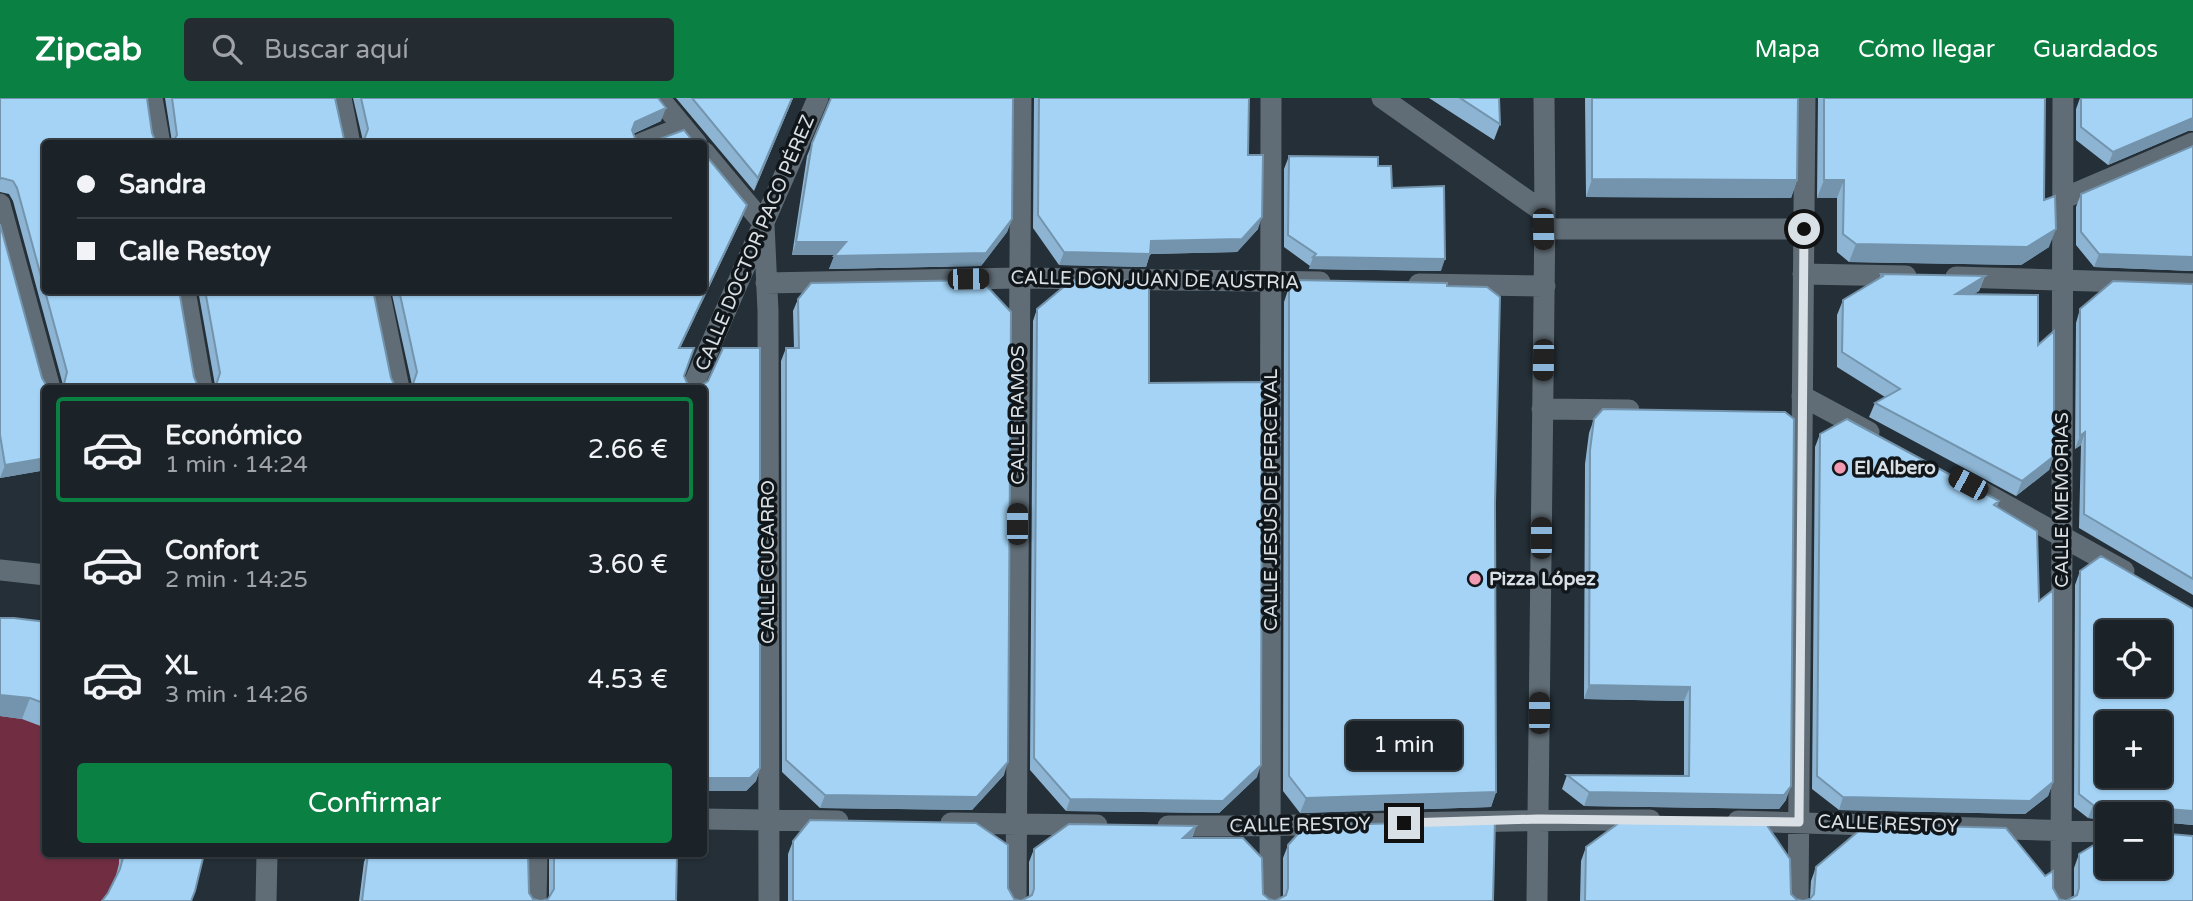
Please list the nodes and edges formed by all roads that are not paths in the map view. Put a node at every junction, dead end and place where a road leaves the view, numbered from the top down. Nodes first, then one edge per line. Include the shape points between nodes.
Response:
1 (152, 98) edge
2 (341, 98) edge
3 (659, 98) edge
4 (818, 98) edge
5 (1021, 98) edge
6 (1271, 98) edge
7 (1382, 98) edge
8 (1544, 98) edge
9 (1805, 98) edge
10 (2063, 98) edge
11 (682, 127) junction
12 (159, 140) edge
13 (350, 140) edge
14 (650, 140) edge
15 (693, 140) edge
16 (2193, 143) edge
17 (707, 156) edge
18 (2063, 199) junction
19 (0, 204) edge
20 (1544, 221) junction
21 (764, 224) junction
22 (1804, 229) junction
23 (1803, 274) junction
24 (1018, 278) junction
25 (2063, 279) junction
26 (1271, 281) junction
27 (1339, 282) edge
28 (766, 283) junction
29 (1394, 283) edge
30 (2193, 284) edge
31 (1545, 286) junction
32 (186, 294) edge
33 (380, 294) edge
34 (49, 385) edge
35 (201, 385) edge
36 (398, 385) edge
37 (693, 385) edge
38 (1798, 407) junction
39 (1542, 409) junction
40 (1652, 411) edge
41 (1885, 440) edge
42 (1956, 478) edge
43 (2062, 535) junction
44 (0, 570) edge
45 (42, 575) edge
46 (2145, 583) edge
47 (707, 819) edge
48 (1538, 819) junction
49 (769, 820) junction
50 (1676, 821) edge
51 (1717, 821) edge
52 (865, 822) edge
53 (1799, 822) junction
54 (933, 823) edge
55 (1016, 824) junction
56 (1123, 825) edge
57 (1150, 825) edge
58 (1270, 827) junction
59 (2062, 830) junction
60 (2095, 831) edge
61 (267, 857) edge
62 (537, 857) edge
63 (266, 901) edge
64 (536, 901) edge
65 (769, 901) edge
66 (1016, 901) edge
67 (1270, 901) edge
68 (1537, 901) edge
69 (1798, 901) edge
70 (2061, 901) edge

1 - 12 street
2 - 13 street
3 - 11 street
4 - 21 street, CALLE DOCTOR PACO PÉREZ
5 - 24 street, CALLE RAMOS
6 - 26 street, CALLE JESÚS DE PERCEVAL
7 - 20 street
8 - 20 street
9 - 22 street
10 - 18 street, CALLE MEMORIAS
11 - 14 street
11 - 15 street
16 - 18 street
17 - 21 street
18 - 25 street, CALLE MEMORIAS
19 - 34 street
20 - 22 street
20 - 31 street
21 - 28 street, CALLE CUCARRO
21 - 37 street, CALLE DOCTOR PACO PÉREZ
22 - 23 street
23 - 25 street
23 - 38 street
24 - 26 street, CALLE DON JUAN DE AUSTRIA
24 - 28 street, CALLE DON JUAN DE AUSTRIA
24 - 55 street, CALLE RAMOS
25 - 30 street
25 - 43 street, CALLE MEMORIAS
26 - 27 street, CALLE DON JUAN DE AUSTRIA
26 - 58 street, CALLE JESÚS DE PERCEVAL
28 - 49 street, CALLE CUCARRO
29 - 31 street
31 - 39 street
32 - 35 street
33 - 36 street
38 - 41 street
38 - 53 street
39 - 40 street
39 - 48 street
42 - 43 street
43 - 46 street
43 - 59 street, CALLE MEMORIAS
44 - 45 street
47 - 49 street
48 - 50 street, CALLE RESTOY
48 - 58 street, CALLE RESTOY
48 - 68 street
49 - 52 street
49 - 65 street, CALLE CUCARRO
51 - 53 street, CALLE RESTOY
53 - 59 street, CALLE RESTOY
53 - 69 street
54 - 55 street
55 - 56 street
55 - 66 street, CALLE RAMOS
57 - 58 street, CALLE RESTOY
58 - 67 street, CALLE JESÚS DE PERCEVAL
59 - 60 street, CALLE RESTOY
59 - 70 street, CALLE MEMORIAS
61 - 63 street
62 - 64 street

